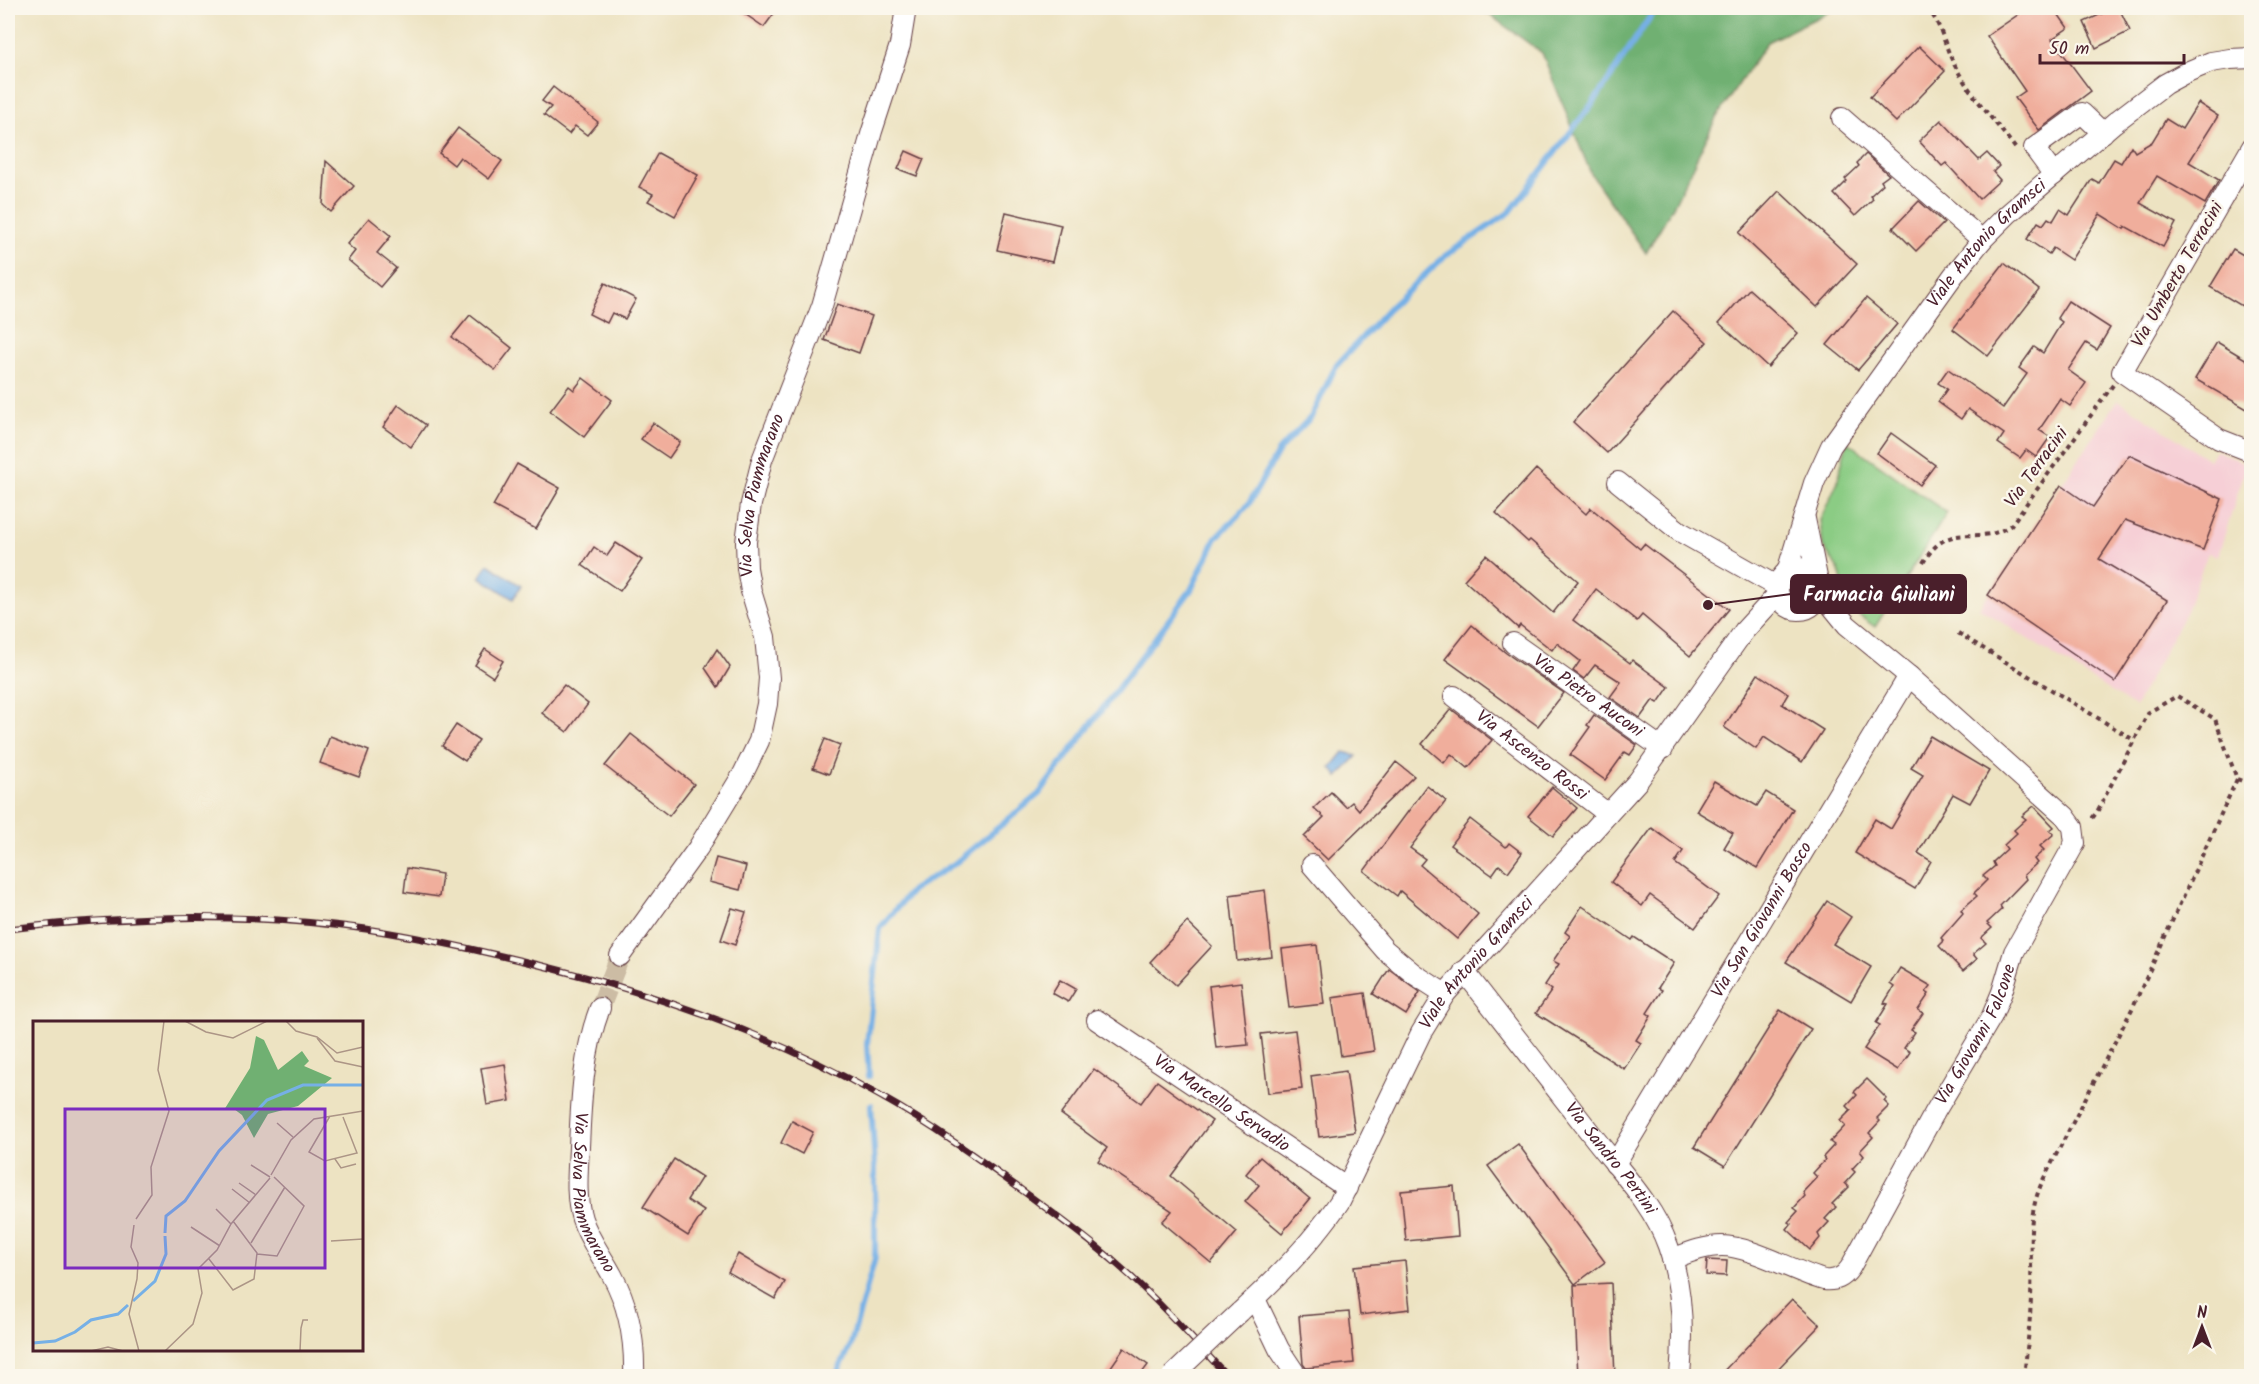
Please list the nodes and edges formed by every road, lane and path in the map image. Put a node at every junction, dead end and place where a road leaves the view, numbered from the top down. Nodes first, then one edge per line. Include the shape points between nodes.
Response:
1 (906, 8) edge
2 (1928, 8) edge
3 (2252, 58) edge
4 (1842, 118) dead end
5 (2103, 133) junction
6 (2252, 147) edge
7 (2034, 148) junction
8 (2054, 175) junction
9 (1982, 240) junction
10 (2122, 372) junction
11 (2252, 452) edge
12 (1618, 482) dead end
13 (1805, 517) junction
14 (1923, 562) dead end
15 (1819, 585) junction
16 (1787, 591) junction
17 (1847, 625) junction
18 (1958, 633) dead end
19 (1513, 643) dead end
20 (1909, 676) junction
21 (1454, 696) dead end
22 (2134, 740) junction
23 (1663, 749) junction
24 (2237, 779) junction
25 (2252, 785) edge
26 (1608, 814) junction
27 (2075, 832) junction
28 (1312, 865) dead end
29 (620, 956) tunnel mouth
30 (1464, 971) junction
31 (1445, 994) junction
32 (600, 1008) tunnel mouth
33 (1097, 1020) dead end
34 (1615, 1164) junction
35 (1347, 1188) junction
36 (1672, 1259) junction
37 (1247, 1306) junction
38 (634, 1377) edge
39 (1172, 1377) edge
40 (1297, 1377) edge
41 (1680, 1377) edge
42 (2024, 1377) edge

1 - 29 street, Via Selva Piammarano via 900,45 822,306 766,448 751,504 746,558 765,637 769,678 759,741 698,848
2 - 7 path via 1966,84 2023,157
3 - 5 street, Viale Antonio Gramsci via 2221,60 2187,72 2154,92
4 - 9 street
5 - 7 street via 2082,113
5 - 8 street, Viale Antonio Gramsci
6 - 10 street, Via Umberto Terracini
7 - 8 street
8 - 9 street, Viale Antonio Gramsci
9 - 13 street, Viale Antonio Gramsci via 1831,446 1814,483
10 - 11 street via 2219,439
10 - 14 path, Via Terracini via 2011,525 1989,534 1947,538 1935,545
12 - 16 street via 1678,531
13 - 15 street, Viale Antonio Gramsci
13 - 16 street, Viale Antonio Gramsci
15 - 16 street via 1816,603
15 - 16 street via 1812,572 1800,568
15 - 17 street
16 - 17 street
16 - 23 street, Viale Antonio Gramsci via 1744,631
17 - 20 street
18 - 22 path
19 - 23 street, Via Pietro Auconi
20 - 27 street via 2065,816
20 - 34 street, Via San Giovanni Bosco
21 - 26 street, Via Ascenzo Rossi
22 - 24 path via 2149,712 2177,696 2215,719
22 - 27 path via 2097,812
23 - 26 street, Viale Antonio Gramsci
24 - 25 path
24 - 42 path via 2132,1009 2036,1197 2030,1228 2031,1295
26 - 30 street, Viale Antonio Gramsci
27 - 36 street, Via Giovanni Falcone via 2072,852 2014,952 1992,1016 1843,1277 1824,1280 1725,1246 1698,1249
28 - 31 street via 1385,950
30 - 31 street, Viale Antonio Gramsci
30 - 34 street, Via Sandro Pertini
31 - 35 street, Viale Antonio Gramsci via 1421,1033
32 - 38 street, Via Selva Piammarano via 584,1073 578,1200 588,1234 616,1284 627,1314
33 - 35 street, Via Marcello Servadio
34 - 36 street, Via Sandro Pertini via 1656,1219
35 - 37 street, Viale Antonio Gramsci via 1324,1224
36 - 41 street, Via Sandro Pertini via 1680,1308
37 - 39 street, Viale Antonio Gramsci, bridge
37 - 40 street

